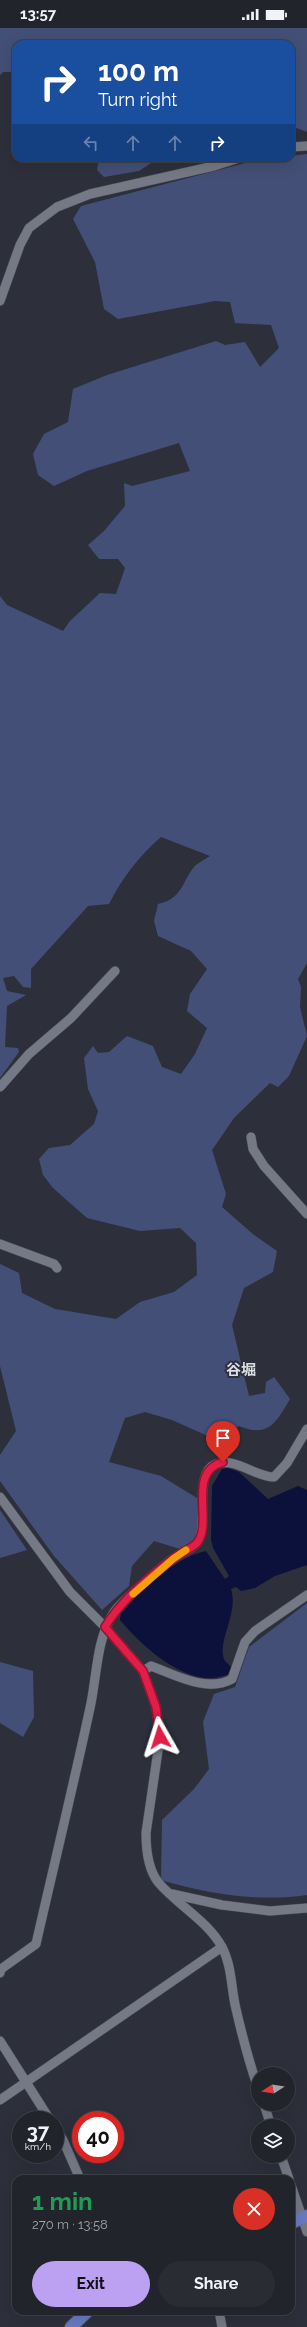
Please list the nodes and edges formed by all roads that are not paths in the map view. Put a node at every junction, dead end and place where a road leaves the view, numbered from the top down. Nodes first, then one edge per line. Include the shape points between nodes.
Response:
1 (307, 146) edge
2 (295, 147) edge
3 (226, 162) edge
4 (0, 301) edge
5 (115, 971) dead end
6 (0, 1086) edge
7 (251, 1137) dead end
8 (307, 1214) edge
9 (0, 1244) edge
10 (57, 1268) dead end
11 (307, 1429) edge
12 (0, 1498) edge
13 (307, 1595) edge
14 (105, 1627) junction
15 (143, 1671) junction
16 (172, 1894) junction
17 (307, 1908) edge
18 (222, 1947) junction
19 (0, 1973) edge
20 (0, 2041) edge
21 (252, 2067) edge
22 (26, 2083) junction
23 (0, 2100) edge
24 (44, 2111) edge
25 (64, 2143) edge
26 (283, 2163) edge
27 (78, 2175) edge
28 (288, 2175) edge
29 (295, 2200) edge
30 (300, 2219) edge
31 (307, 2232) edge
32 (84, 2315) edge
33 (220, 2315) edge
34 (71, 2327) edge
35 (222, 2327) edge

1 - 2 street
3 - 4 street via 90,194 58,208 29,228 20,245
5 - 6 street via 71,1018 29,1054
7 - 8 street via 253,1149 264,1166
9 - 10 street via 54,1264
11 - 14 street via 287,1463 274,1477 265,1477 223,1462 214,1465 206,1476 202,1490 203,1523 197,1543 173,1559 115,1610
12 - 14 street via 70,1592
13 - 15 street via 255,1631 245,1642 232,1679 227,1682 204,1685 151,1666
14 - 15 street
14 - 19 street via 90,1706 36,1944 1,1969
15 - 16 street via 158,1714 160,1737 150,1798 146,1848 150,1865 158,1881
16 - 17 street via 222,1905 270,1911
16 - 18 street via 205,1926
18 - 21 street via 230,1970 236,2007
18 - 22 street
20 - 22 street
22 - 23 street
22 - 24 street
25 - 27 street
26 - 28 street
29 - 30 street
30 - 31 street
32 - 34 main road
33 - 35 street

